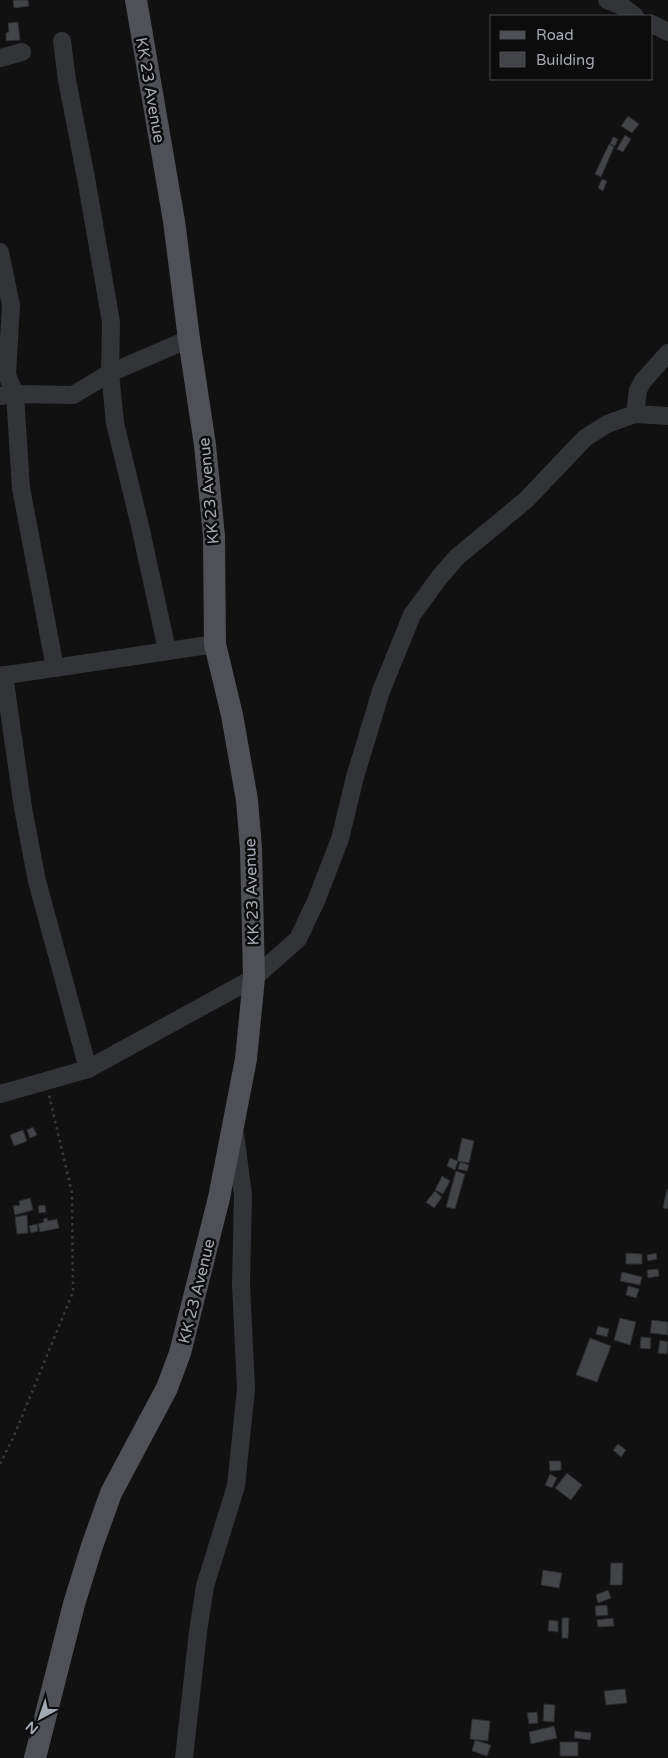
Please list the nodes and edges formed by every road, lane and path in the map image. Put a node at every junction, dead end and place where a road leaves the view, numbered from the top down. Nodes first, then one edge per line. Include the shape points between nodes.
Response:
1 (136, 0) edge
2 (607, 0) edge
3 (634, 15) edge
4 (653, 24) edge
5 (668, 32) edge
6 (62, 41) dead end
7 (22, 52) dead end
8 (0, 58) edge
9 (0, 252) edge
10 (189, 339) junction
11 (668, 354) edge
12 (110, 373) junction
13 (8, 395) edge
14 (635, 414) junction
15 (668, 416) edge
16 (214, 644) junction
17 (167, 650) junction
18 (54, 668) junction
19 (2, 676) edge
20 (254, 978) junction
21 (88, 1069) junction
22 (46, 1081) junction
23 (0, 1094) edge
24 (234, 1121) junction
25 (0, 1464) edge
26 (34, 1758) edge
27 (184, 1758) edge

1 - 10 main road, KK 23 Avenue via 174,221
2 - 3 street
4 - 5 street
6 - 12 street via 110,322
7 - 8 street
9 - 13 street via 11,305
10 - 12 street
10 - 16 main road, KK 23 Avenue via 206,446 214,536
11 - 14 street via 638,390
12 - 13 street via 73,395
12 - 17 street via 114,423
13 - 18 street via 21,488
14 - 15 street
14 - 20 street via 607,424 585,438 526,500 457,557 412,615 381,691 340,839 316,901 298,940
16 - 17 street
16 - 20 main road, KK 23 Avenue via 232,715 247,800
17 - 18 street
18 - 19 street
19 - 21 street via 37,881
20 - 21 street
20 - 24 main road, KK 23 Avenue via 246,1059
21 - 22 street
22 - 23 street
22 - 25 path via 72,1193 73,1292
24 - 26 main road, KK 23 Avenue via 219,1198 180,1353 167,1388 111,1493 74,1604
24 - 27 street via 243,1194 241,1286 246,1389 236,1486 204,1595

